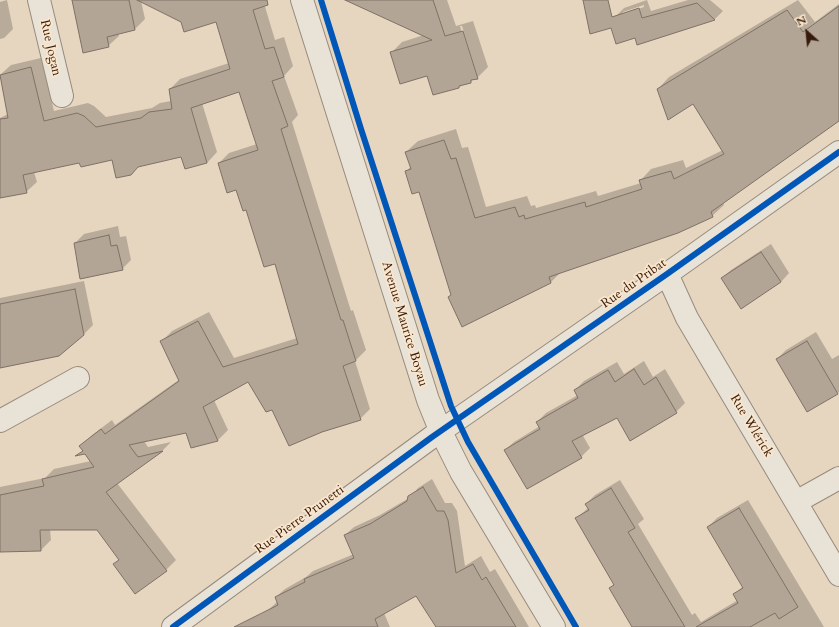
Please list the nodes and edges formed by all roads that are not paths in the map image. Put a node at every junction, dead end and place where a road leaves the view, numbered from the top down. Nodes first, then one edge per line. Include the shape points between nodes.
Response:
1 (39, 0) edge
2 (302, 0) edge
3 (62, 96) dead end
4 (839, 152) edge
5 (667, 274) junction
6 (78, 378) dead end
7 (0, 421) edge
8 (441, 432) junction
9 (839, 478) edge
10 (796, 502) junction
11 (839, 575) edge
12 (173, 627) edge
13 (554, 627) edge

1 - 3 street, Rue Jogan
2 - 8 street, Avenue Maurice Boyau via 428,400
4 - 5 street, Rue du Pribat
5 - 8 street, Rue du Pribat
5 - 10 street, Rue Wlérick via 687,318
6 - 7 street
8 - 12 street, Rue Pierre Prunetti
8 - 13 street, Avenue Maurice Boyau via 461,472
9 - 10 street
10 - 11 street, Rue Wlérick

